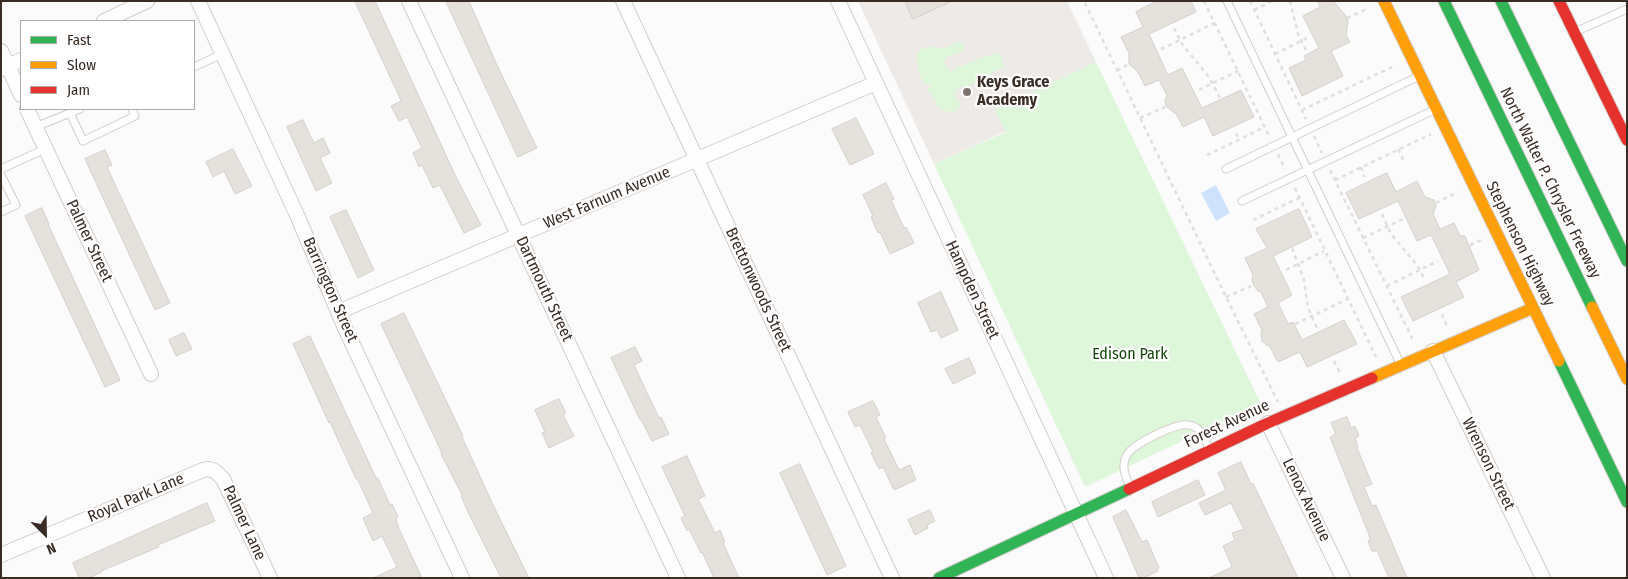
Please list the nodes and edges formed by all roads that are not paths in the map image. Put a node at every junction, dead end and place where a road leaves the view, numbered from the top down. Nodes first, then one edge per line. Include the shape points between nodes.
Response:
1 (147, 1) edge
2 (198, 1) edge
3 (409, 1) edge
4 (623, 1) edge
5 (838, 1) edge
6 (1227, 1) edge
7 (1384, 1) edge
8 (1444, 1) edge
9 (1501, 1) edge
10 (1559, 1) edge
11 (1435, 9) dead end
12 (1627, 9) edge
13 (106, 20) edge
14 (1574, 33) junction
15 (1, 51) edge
16 (222, 54) junction
17 (20, 60) edge
18 (5, 67) edge
19 (195, 67) edge
20 (1479, 73) junction
21 (1420, 76) junction
22 (876, 83) junction
23 (20, 93) edge
24 (1436, 109) junction
25 (27, 110) edge
26 (78, 110) edge
27 (132, 110) edge
28 (70, 113) junction
29 (35, 127) junction
30 (1294, 137) junction
31 (1627, 140) edge
32 (45, 149) junction
33 (697, 160) junction
34 (1, 169) edge
35 (1226, 169) dead end
36 (1308, 169) junction
37 (1, 175) edge
38 (1242, 201) dead end
39 (1, 212) edge
40 (519, 236) junction
41 (1627, 261) edge
42 (1533, 308) junction
43 (338, 312) junction
44 (1433, 351) junction
45 (1401, 365) junction
46 (151, 374) dead end
47 (1627, 379) edge
48 (1268, 423) junction
49 (1209, 450) junction
50 (215, 471) joint
51 (1130, 488) junction
52 (1627, 502) edge
53 (1076, 514) junction
54 (1, 555) edge
55 (270, 578) edge
56 (462, 578) edge
57 (678, 578) edge
58 (892, 578) edge
59 (938, 578) edge
60 (1106, 578) edge
61 (1344, 578) edge
62 (1543, 578) edge

1 - 13 street
2 - 16 street, Barrington Street
3 - 40 street, Dartmouth Street
4 - 33 street, Brettonwoods Street
5 - 22 street, Hampden Street
6 - 30 lane
7 - 21 main road, Stephenson Highway
8 - 20 main road, North Walter P. Chrysler Freeway
9 - 41 main road
10 - 14 main road
11 - 20 main road
12 - 14 lane
14 - 31 main road
15 - 18 street
16 - 19 lane
16 - 43 street, Barrington Street
17 - 18 street
18 - 23 street
20 - 47 main road, North Walter P. Chrysler Freeway
21 - 24 main road, Stephenson Highway
21 - 30 lane
22 - 33 street, West Farnum Avenue
22 - 53 street, Hampden Street
24 - 36 lane
24 - 42 main road, Stephenson Highway
25 - 29 street, Palmer Street
26 - 28 lane
27 - 28 lane via 135,116 83,141
28 - 29 lane
29 - 32 street, Palmer Street
30 - 35 lane
30 - 36 lane
32 - 34 lane
32 - 46 street, Palmer Street
33 - 40 street, West Farnum Avenue
33 - 58 street, Brettonwoods Street
36 - 38 lane
36 - 45 lane
37 - 39 lane via 16,205
40 - 43 street, West Farnum Avenue
40 - 57 street, Dartmouth Street
42 - 44 main road, Forest Avenue
42 - 52 main road, Stephenson Highway
43 - 56 street, Barrington Street
44 - 45 main road, Forest Avenue
44 - 62 street, Wrenson Street
45 - 48 main road, Forest Avenue
48 - 49 main road, Forest Avenue
48 - 61 street, Lenox Avenue
49 - 51 main road, Forest Avenue
49 - 51 lane via 1204,434 1191,424 1162,432 1130,451 1123,465
50 - 54 street, Royal Park Lane via 202,470
50 - 55 street, Palmer Lane via 228,487
51 - 53 main road, Forest Avenue
53 - 59 main road, Forest Avenue
53 - 60 street, Hampden Street

